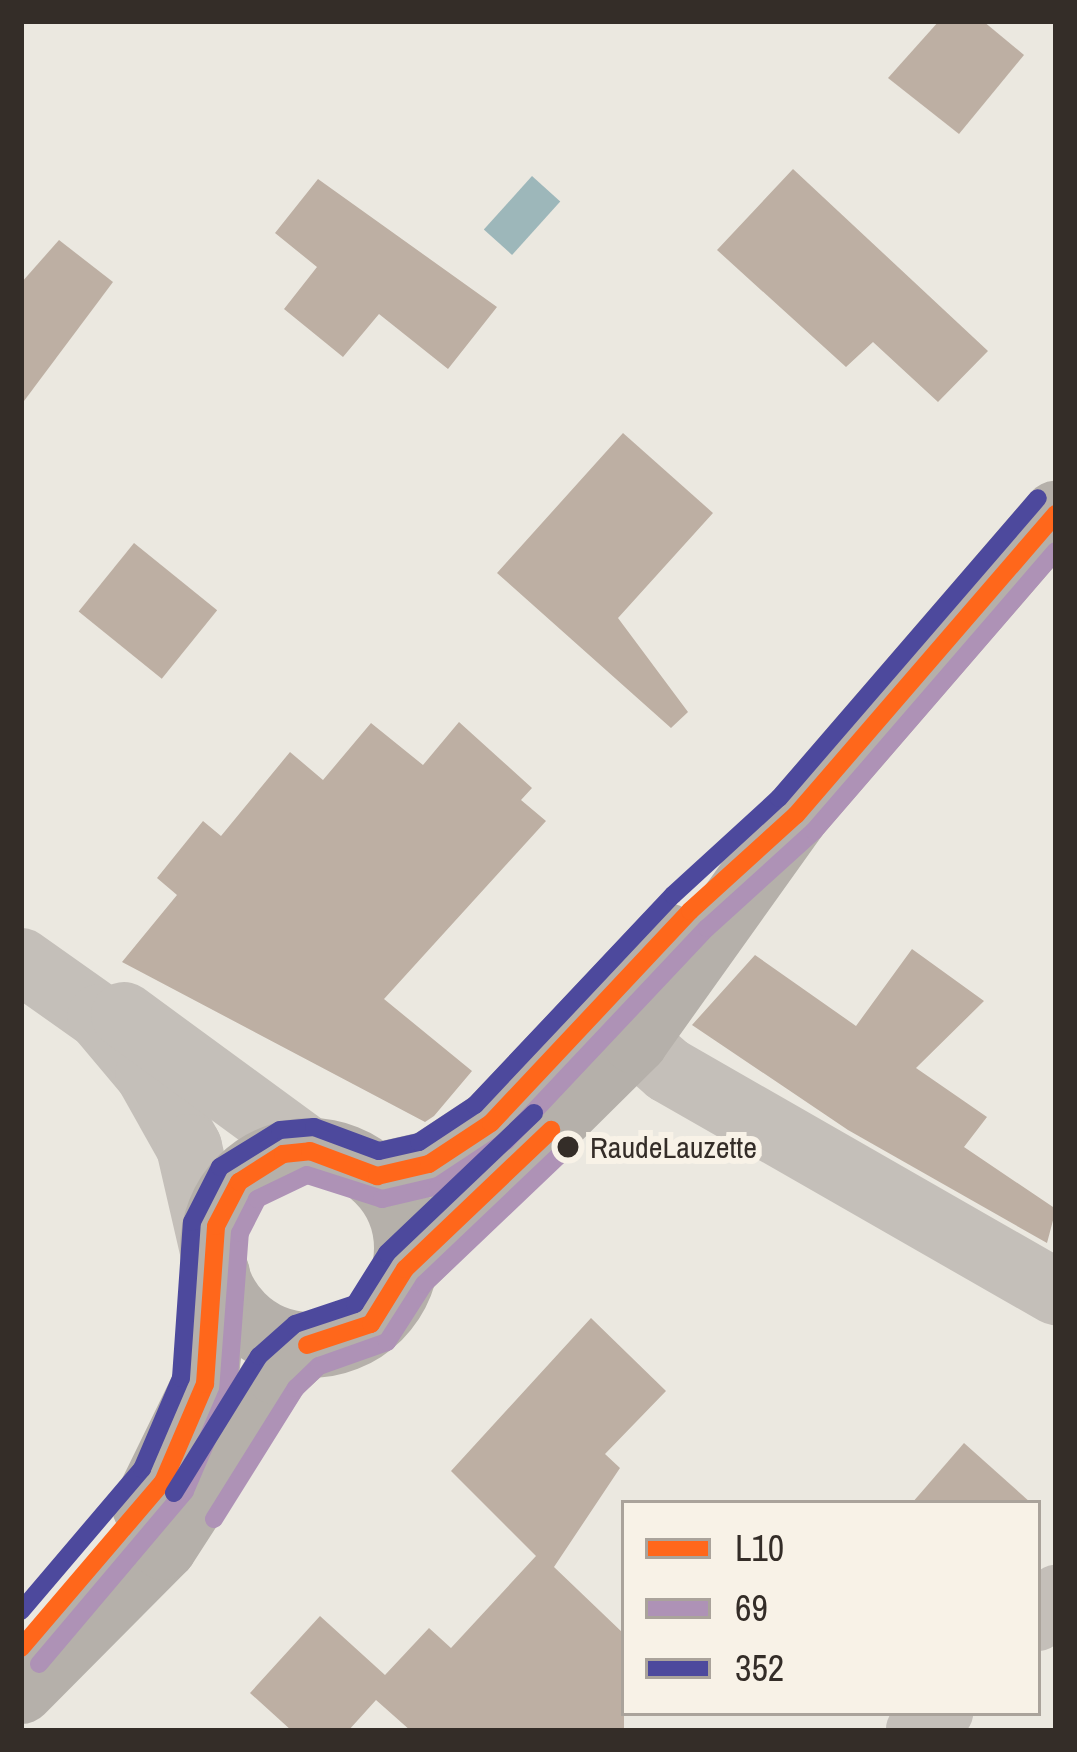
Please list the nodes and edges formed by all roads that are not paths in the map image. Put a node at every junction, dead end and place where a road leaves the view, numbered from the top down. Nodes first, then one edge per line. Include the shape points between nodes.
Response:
1 (1056, 514) edge
2 (796, 815) junction
3 (21, 959) edge
4 (635, 1041) junction
5 (310, 1151) junction
6 (377, 1176) junction
7 (215, 1262) junction
8 (405, 1269) junction
9 (1056, 1292) edge
10 (307, 1345) junction
11 (1056, 1592) edge
12 (1041, 1619) edge
13 (21, 1648) edge
14 (21, 1691) edge

1 - 2 main road
2 - 4 main road
2 - 6 main road via 690,911 523,1096 454,1152
3 - 5 street via 176,1049
3 - 7 street via 100,1017 148,1074 188,1147
4 - 8 main road
4 - 9 street via 668,1070
5 - 6 main road
5 - 7 main road via 271,1160 239,1182
6 - 8 main road via 402,1217
7 - 10 main road via 260,1331
7 - 13 main road via 205,1384 163,1482
8 - 10 main road via 371,1324
10 - 14 main road via 278,1372 164,1547
11 - 12 street

